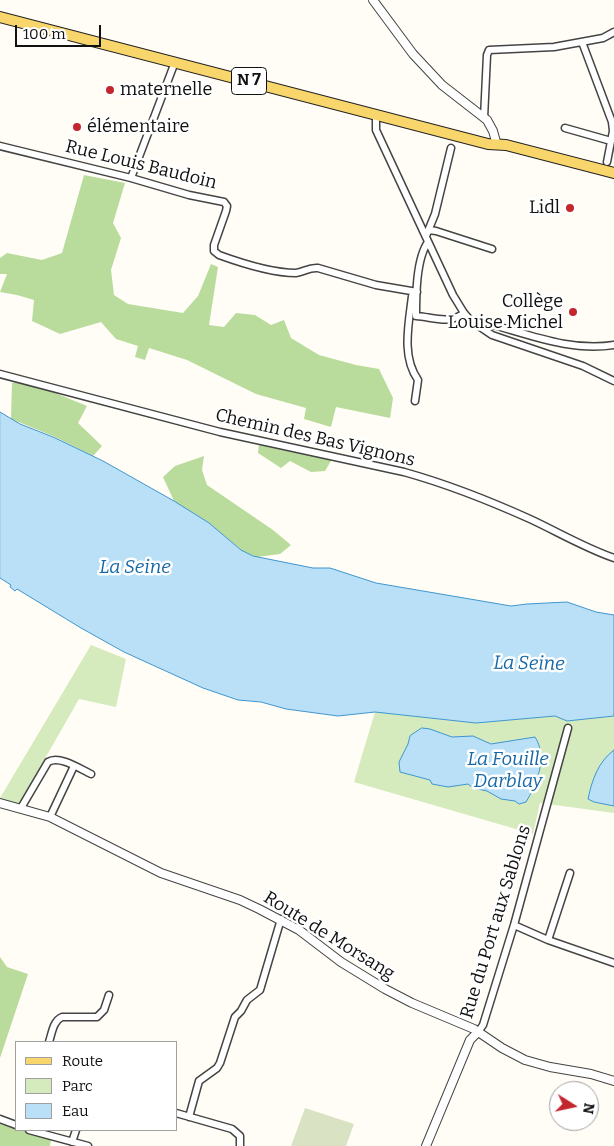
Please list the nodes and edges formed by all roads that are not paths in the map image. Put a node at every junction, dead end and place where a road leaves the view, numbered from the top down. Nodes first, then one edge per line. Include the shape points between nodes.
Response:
1 (373, 0) edge
2 (0, 17) edge
3 (614, 32) edge
4 (582, 42) junction
5 (175, 62) junction
6 (376, 115) junction
7 (484, 118) junction
8 (565, 128) dead end
9 (611, 140) junction
10 (498, 145) junction
11 (0, 146) edge
12 (451, 148) dead end
13 (607, 162) dead end
14 (614, 173) edge
15 (131, 178) junction
16 (614, 178) edge
17 (428, 236) junction
18 (492, 249) dead end
19 (416, 293) junction
20 (464, 313) junction
21 (476, 324) junction
22 (614, 345) edge
23 (0, 374) edge
24 (614, 381) edge
25 (415, 401) dead end
26 (614, 558) edge
27 (568, 728) dead end
28 (74, 766) junction
29 (91, 774) dead end
30 (0, 803) edge
31 (21, 808) junction
32 (50, 817) junction
33 (570, 873) dead end
34 (281, 919) junction
35 (514, 925) junction
36 (548, 940) junction
37 (614, 961) edge
38 (109, 995) dead end
39 (478, 1032) junction
40 (50, 1041) edge
41 (614, 1081) edge
42 (178, 1114) edge
43 (189, 1117) junction
44 (0, 1120) edge
45 (15, 1126) edge
46 (33, 1131) edge
47 (76, 1131) edge
48 (72, 1142) junction
49 (88, 1146) edge
50 (240, 1146) edge
51 (426, 1146) edge

1 - 7 street via 413,54 442,85
2 - 5 main road, N 7
3 - 4 street
4 - 7 street via 554,47 489,50
4 - 9 street via 612,122
5 - 6 main road, N 7
5 - 15 street
6 - 10 main road, N 7
6 - 17 street via 376,130
7 - 10 street
8 - 9 street
9 - 13 street
10 - 14 main road, N 7
10 - 16 main road, N 7 via 505,151
11 - 15 street, Rue Louis Baudoin
12 - 17 street
15 - 19 street, Rue Louis Baudoin via 226,203 214,244 214,251 219,255 254,266 296,273 318,268
17 - 18 street via 436,231
17 - 19 street
17 - 20 street
19 - 20 street via 416,316 451,320
19 - 25 street via 412,296 407,336 411,370 418,380
20 - 21 street
21 - 22 street via 486,323 570,345
21 - 24 street via 500,338 583,366
23 - 26 street, Chemin des Bas Vignons via 220,432 432,480 530,519
27 - 35 street, Rue du Port aux Sablons
28 - 29 street
28 - 31 street via 58,759 50,760
28 - 32 street
30 - 31 street, Route de Morsang
31 - 32 street, Route de Morsang
32 - 34 street, Route de Morsang via 161,873 240,900
33 - 36 street
34 - 39 street, Route de Morsang via 385,989
34 - 43 street via 260,990 247,1000 235,1017 220,1064 199,1081
35 - 36 street
35 - 39 street, Rue du Port aux Sablons
36 - 37 street
38 - 40 street via 104,1010 97,1017 59,1018
39 - 41 street, Route de Morsang via 525,1060
39 - 51 street, Rue du Port aux Sablons via 470,1040
42 - 43 street
43 - 50 street via 232,1130 240,1136
44 - 45 street
46 - 48 street
47 - 48 street
48 - 49 street

